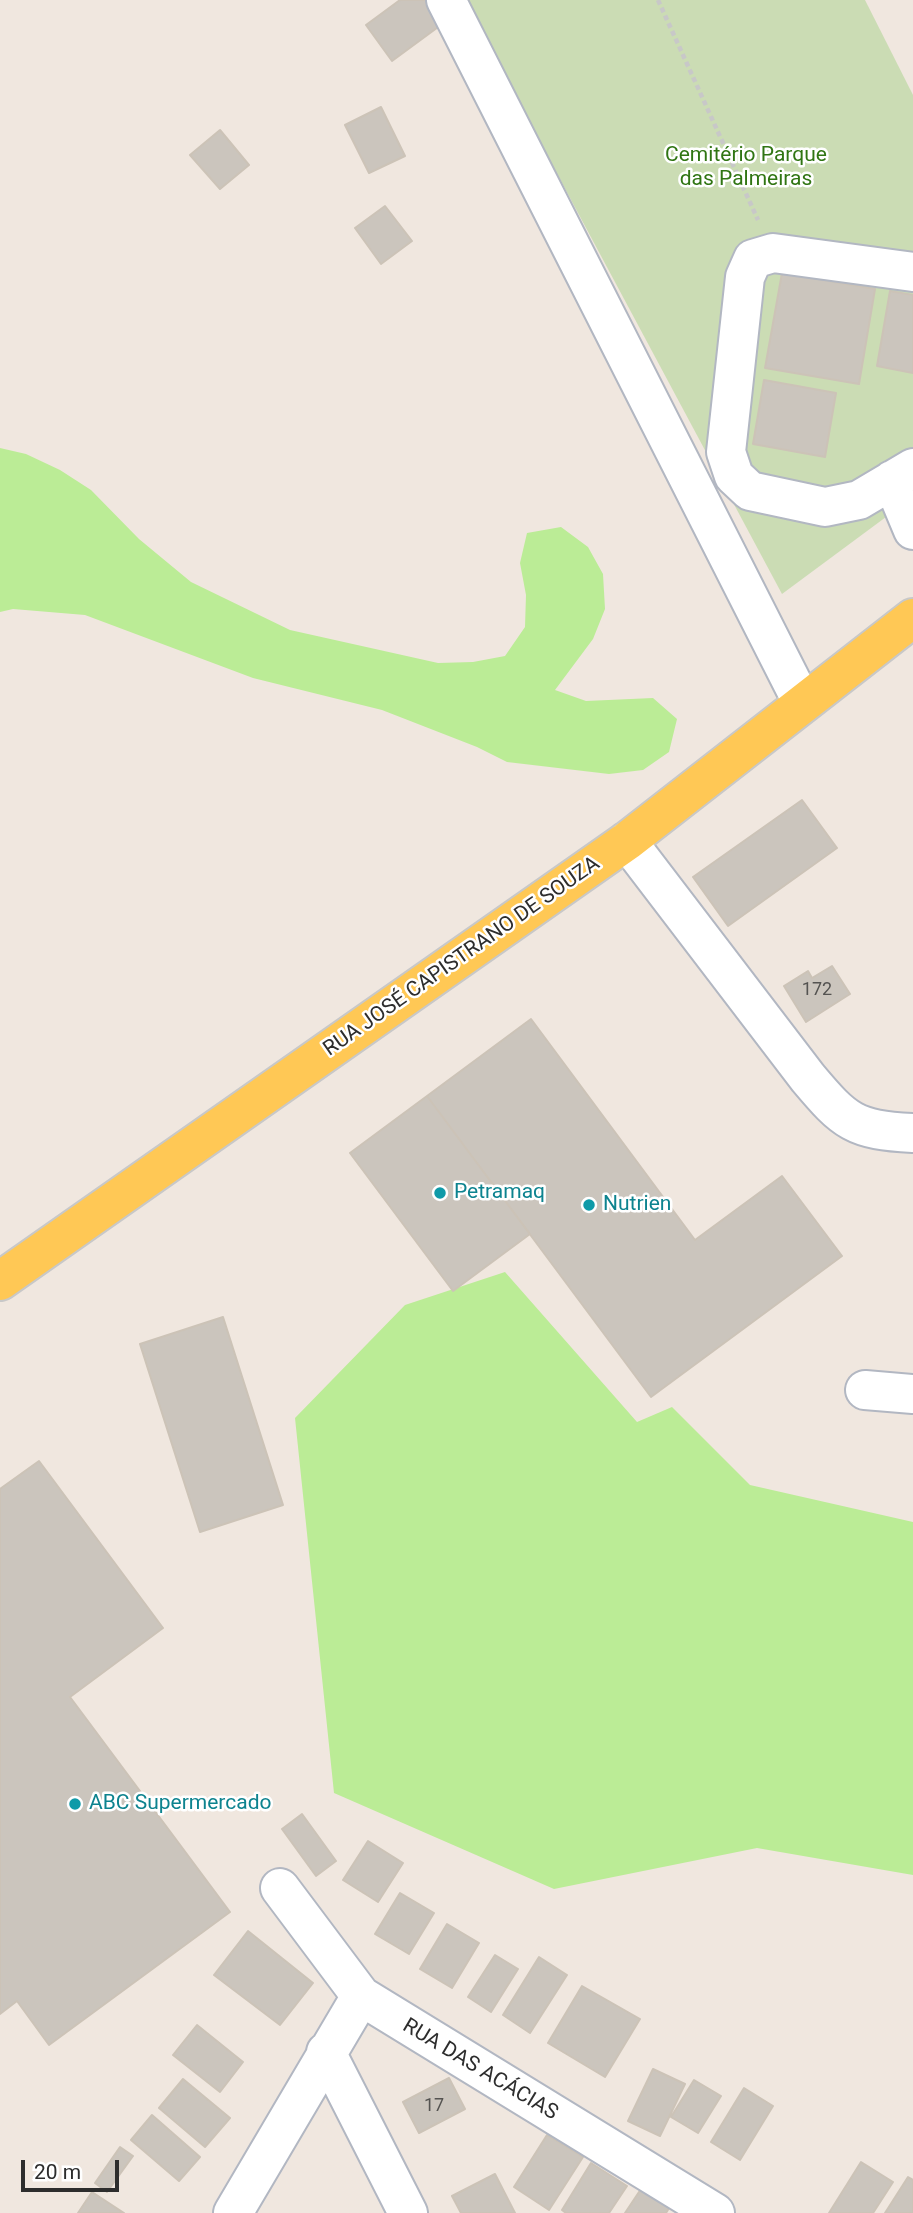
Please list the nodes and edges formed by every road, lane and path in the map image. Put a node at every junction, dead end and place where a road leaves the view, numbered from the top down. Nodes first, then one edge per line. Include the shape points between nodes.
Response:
1 (446, 0) edge
2 (658, 0) edge
3 (773, 253) junction
4 (913, 272) edge
5 (903, 474) edge
6 (913, 530) edge
7 (913, 618) edge
8 (802, 702) junction
9 (627, 841) junction
10 (913, 1102) edge
11 (895, 1132) edge
12 (0, 1281) edge
13 (865, 1390) dead end
14 (913, 1394) edge
15 (280, 1888) dead end
16 (361, 1997) junction
17 (326, 2052) junction
18 (233, 2213) edge
19 (408, 2213) edge
20 (715, 2213) edge

1 - 8 street
2 - 3 path
3 - 4 street
3 - 5 street via 753,259 744,277 726,452 734,477 750,491 825,507 859,500
5 - 6 street
7 - 8 main road, RUA JOSÉ CAPISTRANO DE SOUZA
8 - 9 main road, RUA JOSÉ CAPISTRANO DE SOUZA
9 - 11 street via 839,1115
9 - 12 main road, RUA JOSÉ CAPISTRANO DE SOUZA
10 - 11 street
13 - 14 street
15 - 16 street, RUA DAS ACÁCIAS
16 - 17 street
16 - 20 street, RUA DAS ACÁCIAS
17 - 18 street
17 - 19 street

